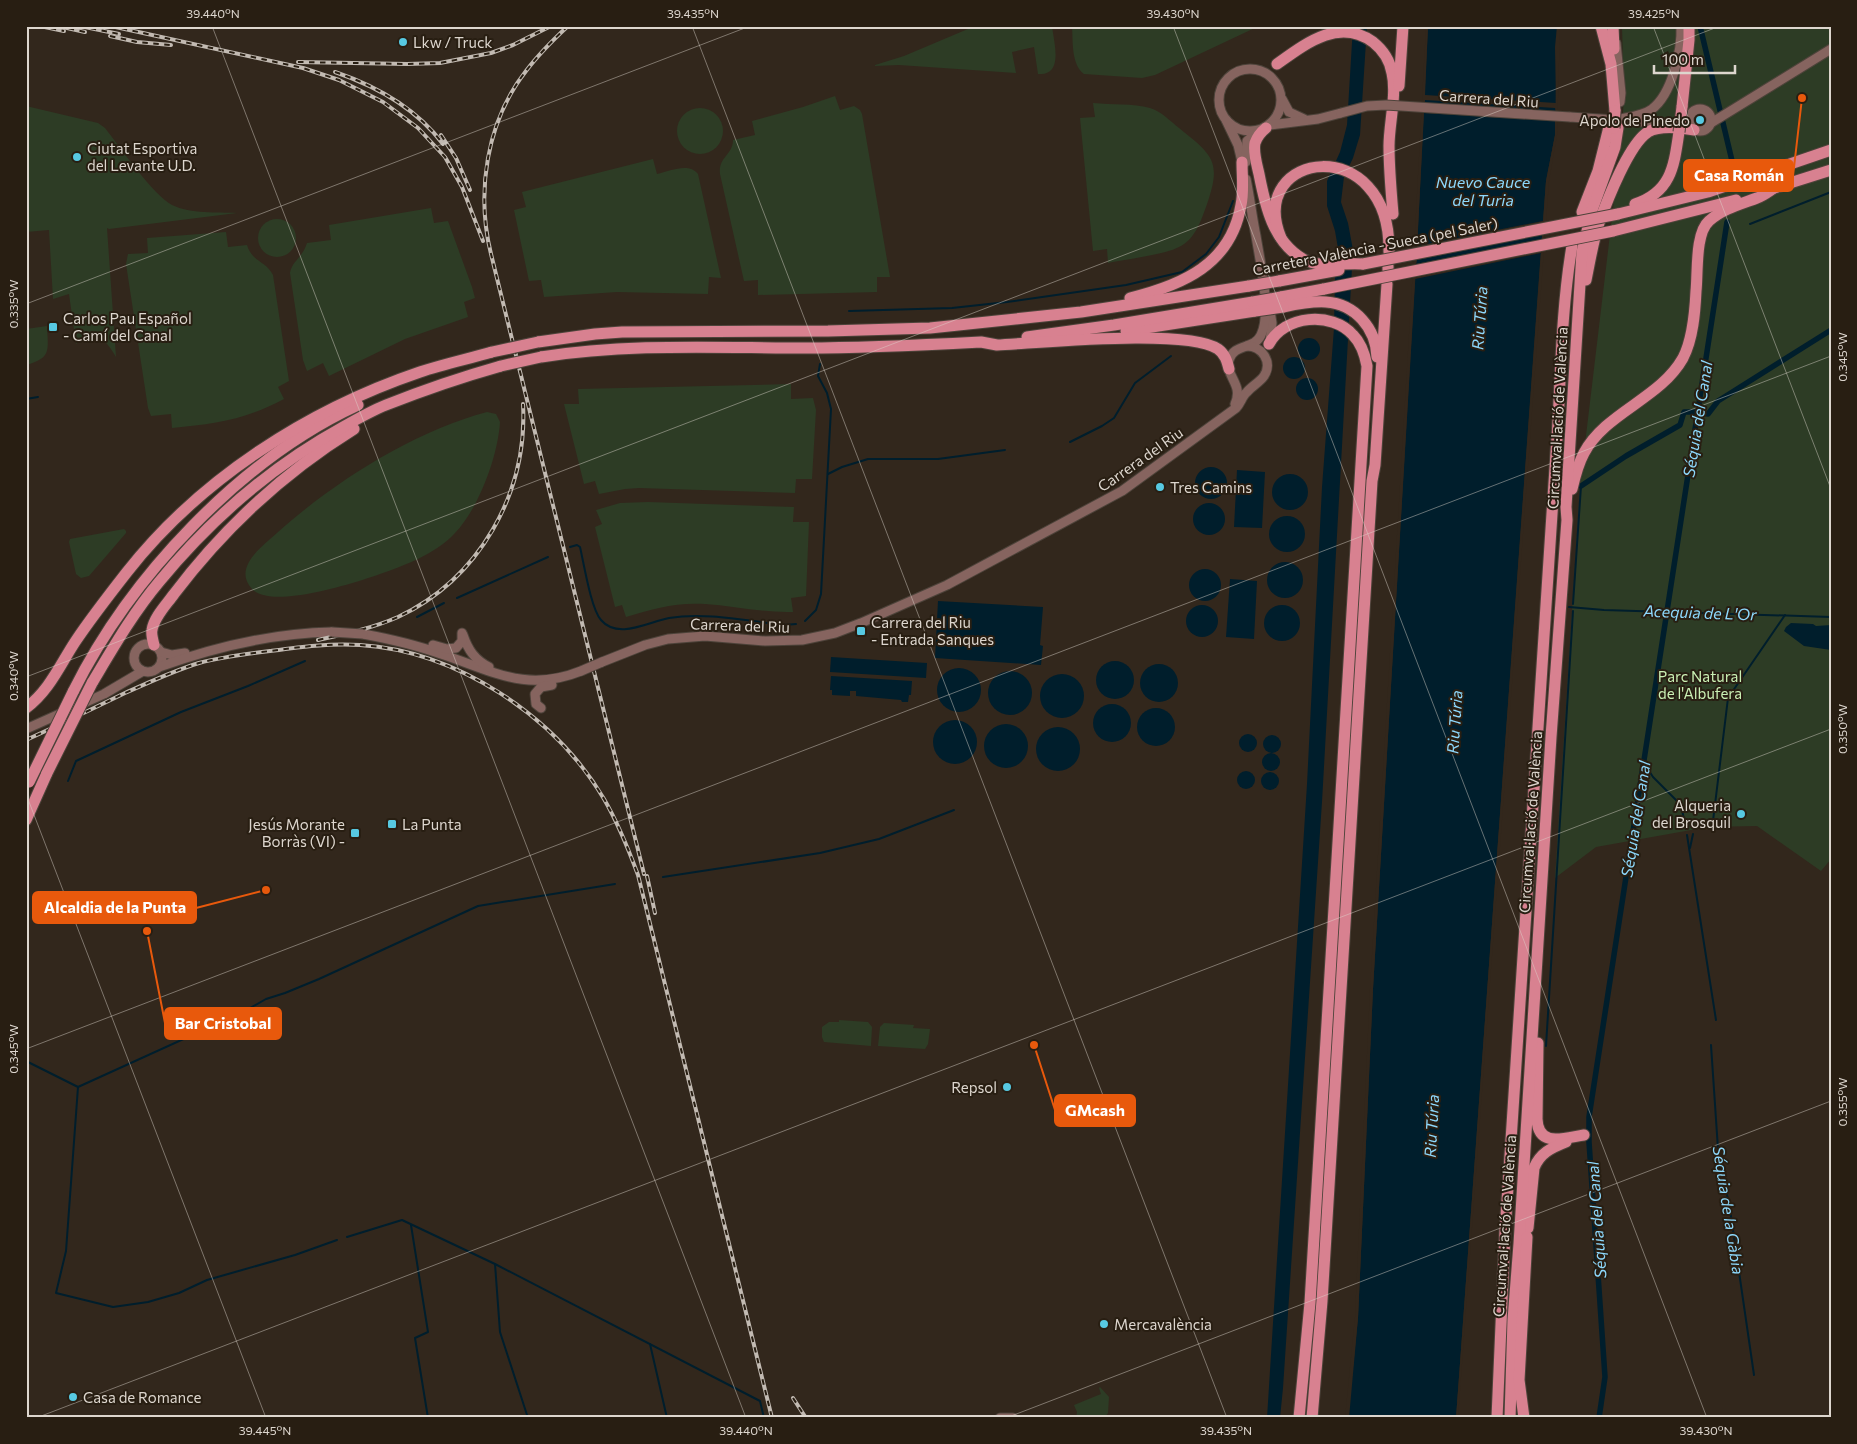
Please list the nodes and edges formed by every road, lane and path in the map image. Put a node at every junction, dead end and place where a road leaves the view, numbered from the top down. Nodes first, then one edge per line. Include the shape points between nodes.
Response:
1 (1403, 26) edge
2 (1600, 26) edge
3 (1614, 26) edge
4 (1681, 26) edge
5 (1689, 26) edge
6 (1831, 49) edge
7 (1277, 64) dead end
8 (1281, 97) junction
9 (1686, 111) junction
10 (1615, 118) junction
11 (1714, 118) junction
12 (1226, 120) junction
13 (1310, 120) junction
14 (1668, 122) junction
15 (1265, 128) junction
16 (1692, 128) junction
17 (1831, 150) edge
18 (1242, 162) junction
19 (1831, 170) edge
20 (1247, 185) junction
21 (1774, 188) junction
22 (1619, 211) junction
23 (1582, 212) dead end
24 (1393, 214) junction
25 (1281, 238) junction
26 (1572, 246) dead end
27 (1325, 269) junction
28 (1387, 284) dead end
29 (1264, 290) junction
30 (1282, 302) junction
31 (1034, 318) junction
32 (1577, 323) junction
33 (981, 342) junction
34 (1270, 344) junction
35 (1247, 346) junction
36 (489, 353) junction
37 (1267, 361) junction
38 (1231, 373) junction
39 (1257, 382) junction
40 (397, 402) junction
41 (1231, 411) junction
42 (1372, 481) junction
43 (1567, 520) junction
44 (395, 640) junction
45 (157, 648) junction
46 (203, 651) junction
47 (134, 661) junction
48 (159, 667) junction
49 (143, 671) junction
50 (569, 676) junction
51 (521, 680) junction
52 (119, 684) junction
53 (26, 708) edge
54 (541, 708) dead end
55 (26, 729) edge
56 (1548, 778) junction
57 (28, 786) edge
58 (26, 820) edge
59 (1351, 822) junction
60 (1539, 1018) junction
61 (1327, 1024) junction
62 (1527, 1103) junction
63 (1528, 1228) junction
64 (1504, 1282) junction
65 (1521, 1399) junction
66 (1000, 1418) edge
67 (1013, 1418) edge
68 (1299, 1418) edge
69 (1312, 1418) edge
70 (1497, 1418) edge
71 (1510, 1418) edge
72 (1524, 1418) edge
73 (1532, 1418) edge

1 - 24 highway
2 - 10 highway
3 - 10 highway
4 - 10 street via 1676,63 1663,98 1652,109
5 - 9 highway
6 - 11 street via 1728,113
7 - 24 highway via 1318,37 1332,32 1360,35 1384,53 1393,74 1389,145
8 - 12 street via 1277,85 1266,73 1249,69 1236,72 1220,91 1219,104
8 - 13 street via 1292,114
8 - 15 street via 1280,110
9 - 11 street, Carrera del Riu via 1704,109
9 - 14 street, Carrera del Riu
9 - 16 street
9 - 22 highway, bridge via 1674,166 1665,183 1652,196
10 - 13 street, Carrera del Riu, bridge via 1386,105 1367,106
10 - 14 street, Carrera del Riu
10 - 23 highway
10 - 32 highway, Circumval·lació de València via 1615,147 1580,229 1582,252
11 - 16 street via 1703,131
12 - 15 street via 1241,130 1254,132
12 - 18 street
13 - 15 street, Carrera del Riu
14 - 16 street, Carrera del Riu
15 - 20 street via 1252,135 1246,146
15 - 25 highway via 1256,140 1255,152 1266,204
16 - 32 highway via 1656,129 1642,137 1632,150 1599,223
17 - 22 highway, Carretera València - Sueca (pel Saler) via 1708,192
18 - 20 street
18 - 31 highway via 1242,196 1237,223 1229,240 1200,272 1146,294
19 - 21 highway
20 - 29 street
21 - 30 highway, bridge via 1710,208 1613,231 1324,289
21 - 43 highway via 1718,214 1707,223 1698,254 1693,321 1683,357 1666,379 1598,435 1584,452
22 - 27 highway, Carretera València - Sueca (pel Saler), bridge
24 - 25 highway via 1389,249 1381,204 1370,189 1342,169 1328,166 1310,168 1289,180 1277,201 1275,217
25 - 27 highway via 1291,250
26 - 64 highway, Circumval·lació de València via 1562,340
27 - 31 highway, Carretera València - Sueca (pel Saler), bridge via 1279,281
28 - 42 highway
29 - 34 street via 1272,318
29 - 35 street via 1263,330 1257,341
30 - 33 highway, bridge via 1109,333
30 - 42 highway via 1331,302 1357,314 1369,327 1377,348 1370,464
31 - 36 highway, Carretera València - Sueca (pel Saler), bridge via 916,328 828,331 622,332 538,342
32 - 43 highway, Circumval·lació de València
33 - 38 highway via 997,345 1129,338 1184,340 1217,348 1224,355
33 - 40 highway, bridge via 830,348 622,349 541,357 448,381
34 - 37 street
34 - 61 highway via 1278,332 1290,324 1330,321 1353,335 1364,353 1367,366
35 - 37 street via 1260,350
35 - 38 street via 1238,348 1231,355
36 - 53 highway via 418,373 351,400 272,443 229,473 192,504 128,570 93,615 53,680
36 - 57 highway, bridge via 420,377 321,425 244,479 208,511 146,578 119,616 81,675
37 - 39 street via 1266,371
38 - 39 street via 1244,384
38 - 41 street via 1238,393
39 - 41 street, Carrera del Riu
40 - 45 highway via 332,443 278,483 232,525 200,560 157,618 152,630
40 - 58 highway, bridge via 362,417 296,456 252,489 218,518 158,583 128,623 92,683
41 - 50 street, Carrera del Riu, bridge via 1122,491 947,585 862,623 802,640 765,641 705,636 668,639
42 - 59 highway
43 - 56 highway, Circumval·lació de València
44 - 46 street, Carrera del Riu, bridge via 363,634 300,633 263,637
44 - 51 street, Carrera del Riu
44 - 51 street via 453,649 461,644 462,632 470,651 480,662
45 - 46 street, Carrera del Riu via 172,655
45 - 47 street via 146,644 139,647 134,653
45 - 48 street via 162,660
46 - 48 street, Carrera del Riu
47 - 49 street
47 - 52 street
48 - 49 street
49 - 52 street
50 - 51 street, Carrera del Riu via 543,681
50 - 54 street via 537,690 535,699
52 - 55 street
56 - 60 highway via 1548,852
56 - 62 highway, Circumval·lació de València
59 - 61 highway via 1336,936 1331,1013
59 - 69 highway
60 - 63 highway
60 - 63 highway via 1538,1130 1545,1137 1555,1139 1584,1135 1547,1150 1537,1160
61 - 68 highway via 1310,1303
62 - 64 highway
62 - 71 highway, Circumval·lació de València
63 - 65 highway via 1519,1380
64 - 70 highway, Circumval·lació de València
65 - 72 highway
65 - 73 highway
66 - 67 street

